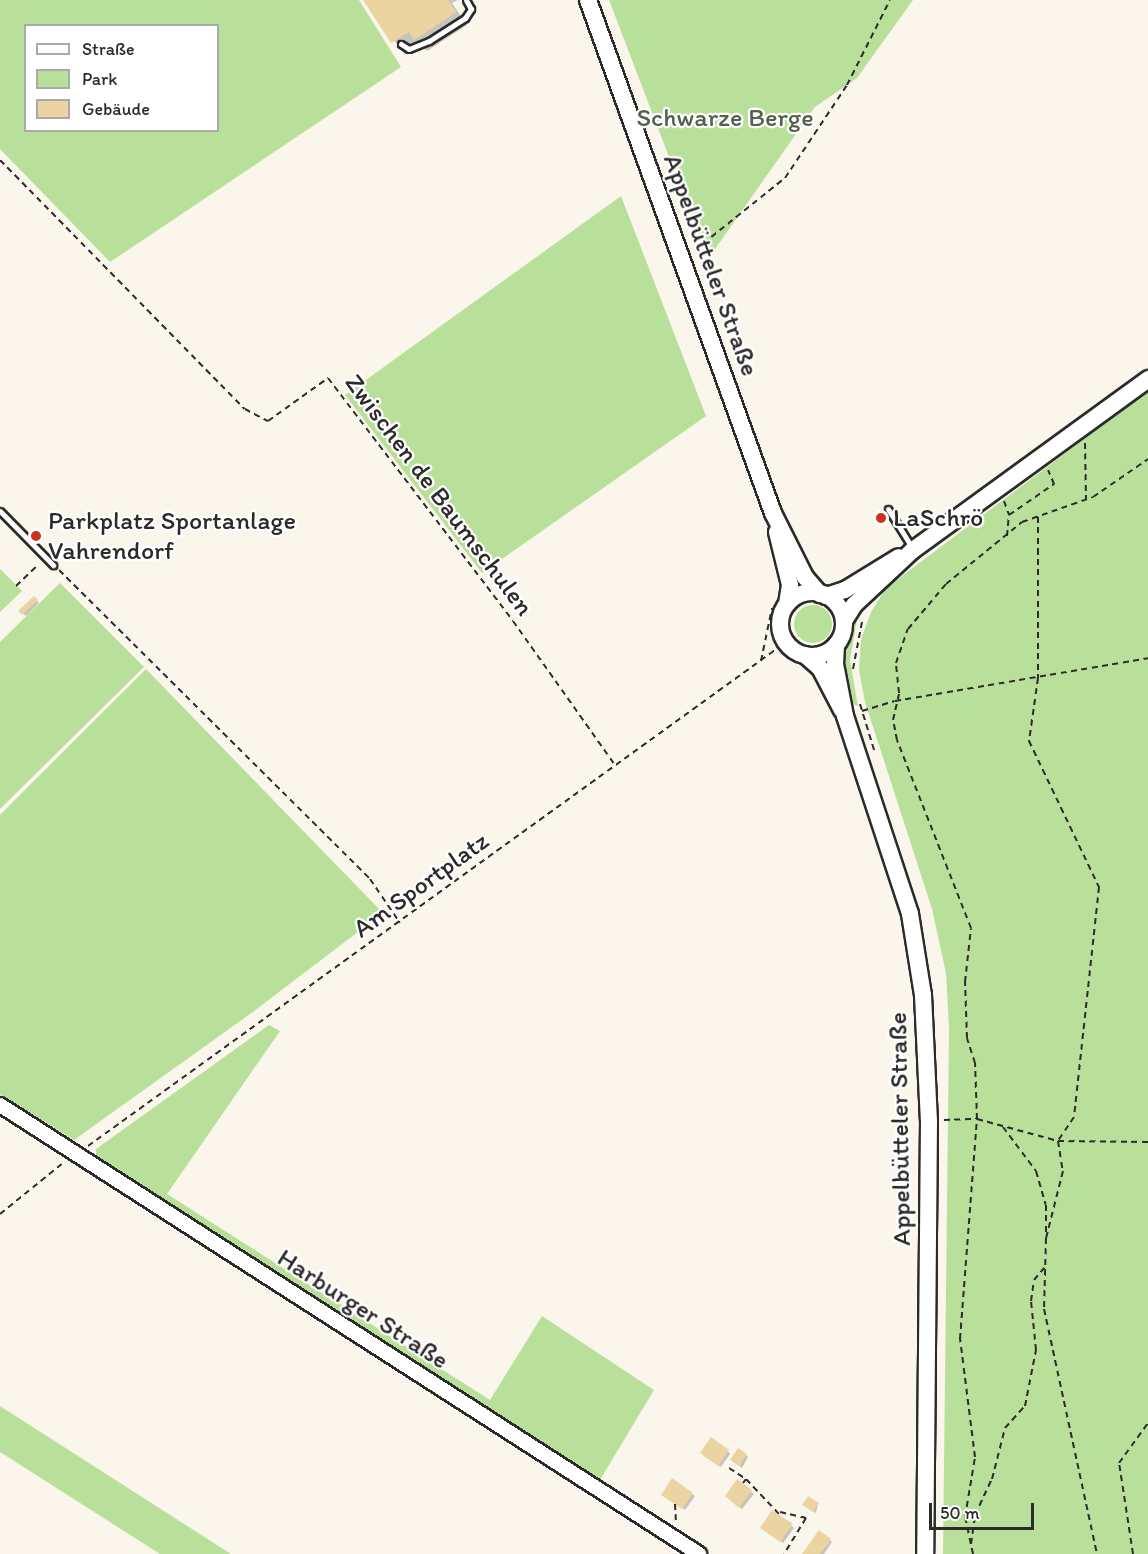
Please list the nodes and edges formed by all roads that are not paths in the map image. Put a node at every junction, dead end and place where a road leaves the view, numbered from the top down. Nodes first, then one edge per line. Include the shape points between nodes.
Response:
1 (466, 0) edge
2 (588, 0) edge
3 (401, 44) dead end
4 (1148, 379) edge
5 (888, 509) dead end
6 (0, 511) edge
7 (773, 513) junction
8 (914, 550) junction
9 (53, 565) road end
10 (823, 595) junction
11 (781, 601) junction
12 (844, 621) junction
13 (836, 645) junction
14 (805, 655) junction
15 (853, 713) junction
16 (0, 1105) edge
17 (699, 1554) edge
18 (925, 1554) edge

1 - 3 lane via 471,9 465,18 429,41 409,49
2 - 7 main road, Appelbütteler Straße
4 - 8 main road
5 - 8 lane
6 - 9 lane
7 - 10 main road, Appelbütteler Straße via 805,578
7 - 11 main road, Appelbütteler Straße via 790,585
8 - 10 main road via 845,590
8 - 12 main road via 854,605
10 - 11 main road via 801,594
10 - 12 main road via 838,606
11 - 14 main road via 780,623 786,642
12 - 13 main road
13 - 14 main road via 823,654
13 - 15 main road, Appelbütteler Straße via 835,664
14 - 15 main road, Appelbütteler Straße via 820,668
15 - 18 main road, Appelbütteler Straße via 910,914 923,995 929,1121
16 - 17 street, Harburger Straße via 72,1158

